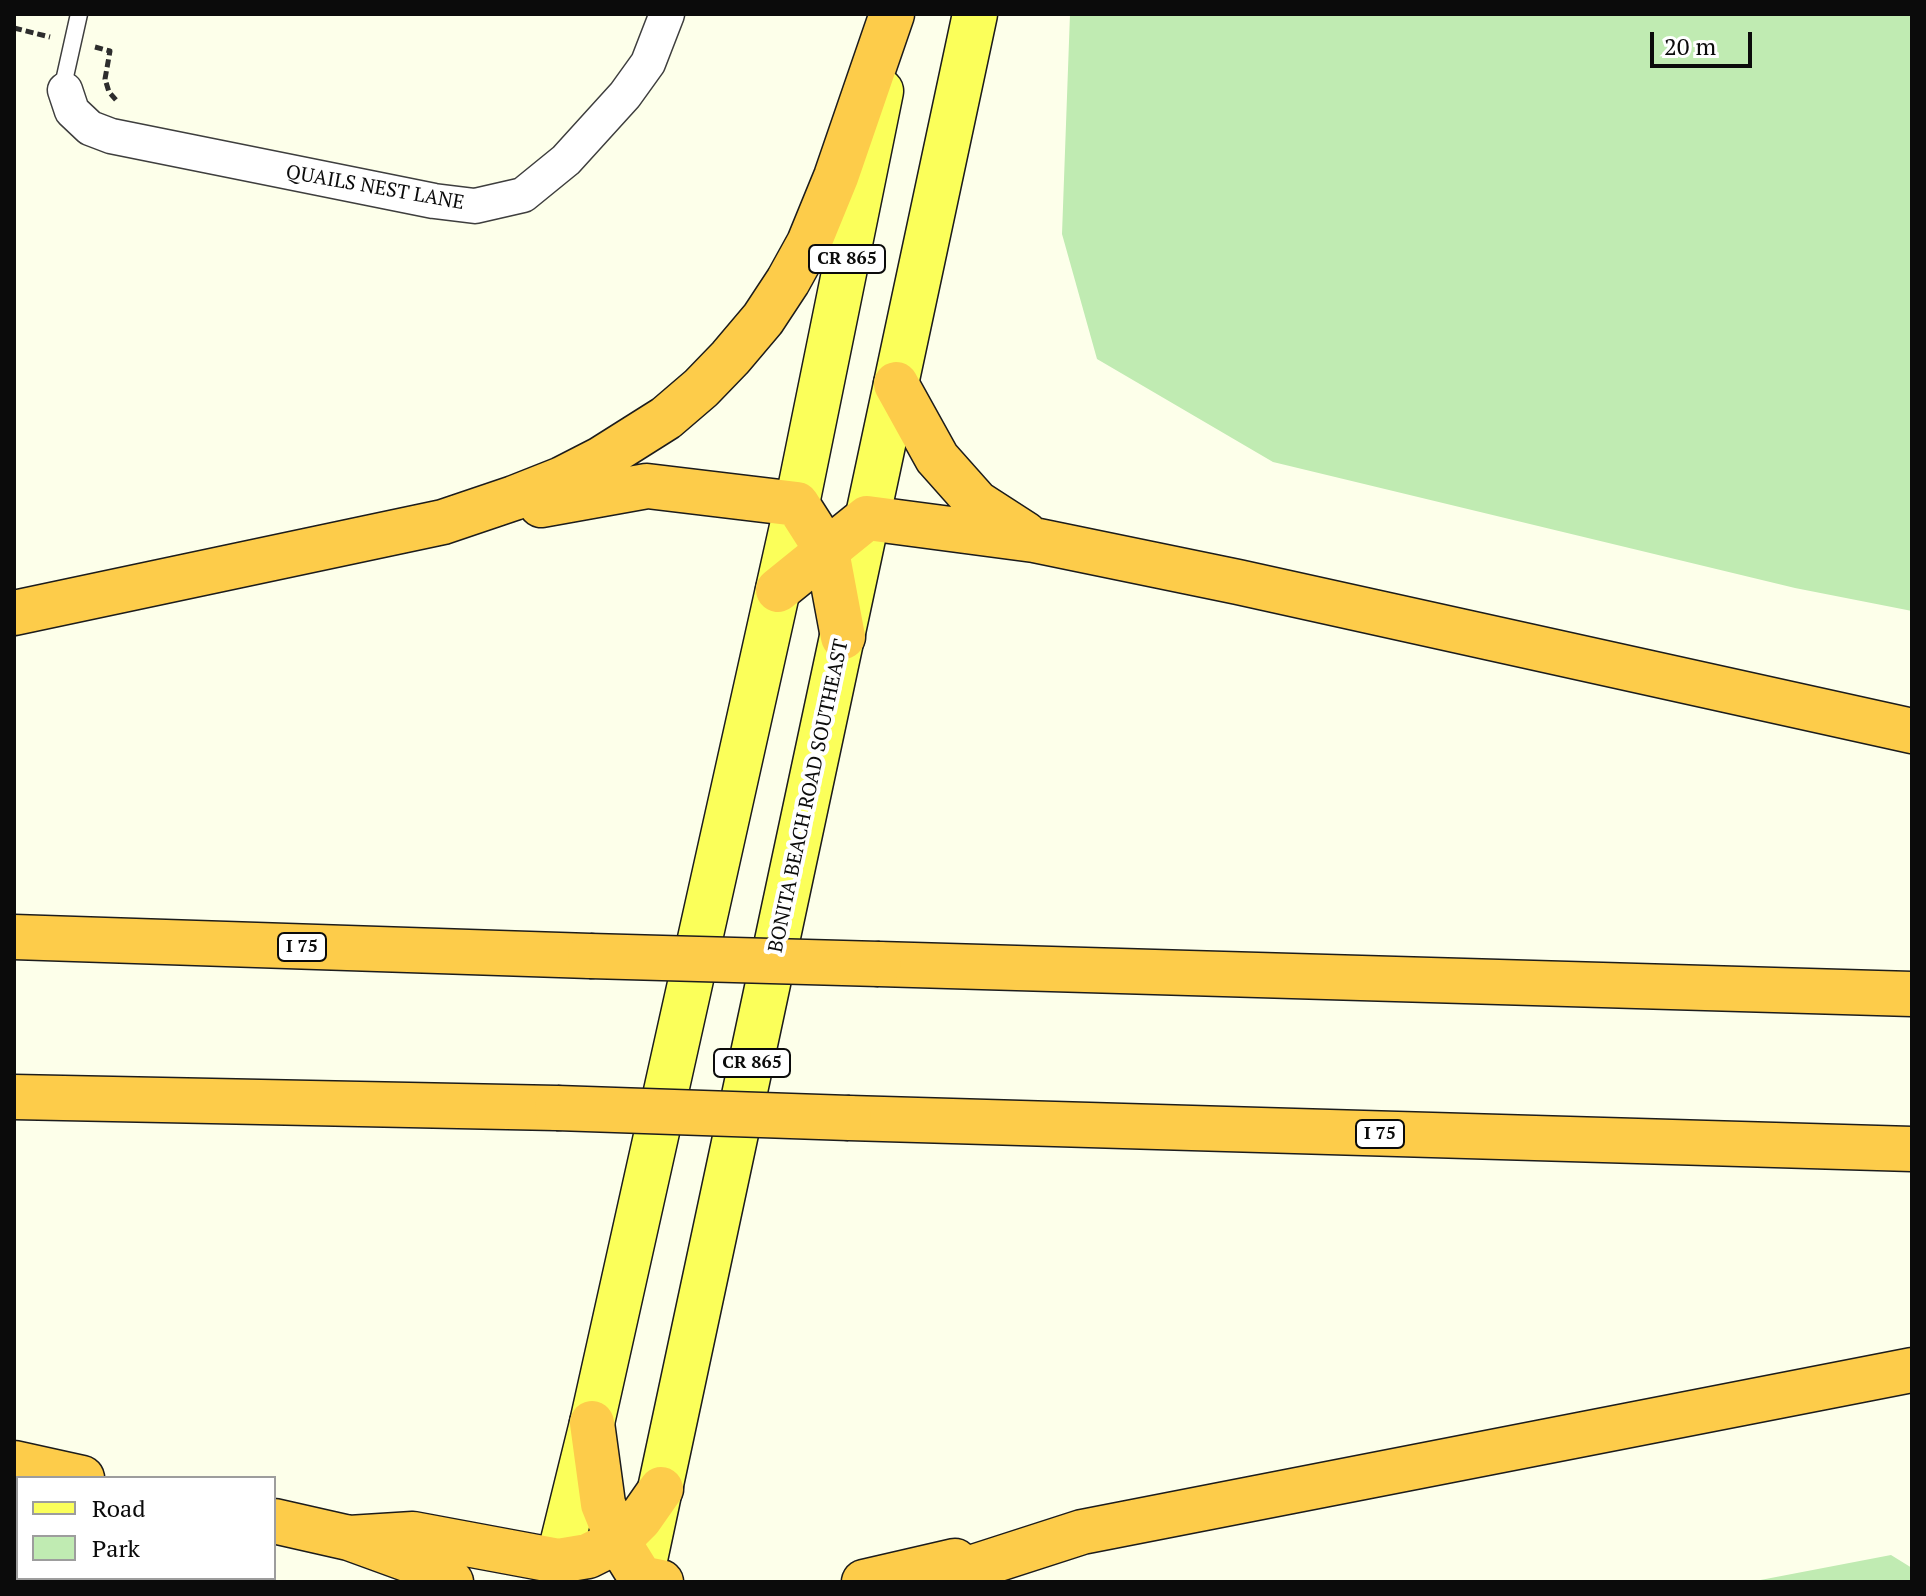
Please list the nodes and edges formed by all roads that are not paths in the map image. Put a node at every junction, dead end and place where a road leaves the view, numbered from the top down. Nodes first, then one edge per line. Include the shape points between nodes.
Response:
1 (79, 14) edge
2 (667, 14) edge
3 (894, 14) edge
4 (975, 14) edge
5 (65, 90) joint
6 (896, 384) junction
7 (797, 504) junction
8 (867, 518) junction
9 (443, 522) junction
10 (1034, 540) junction
11 (827, 551) junction
12 (778, 590) junction
13 (14, 613) edge
14 (843, 637) junction
15 (1912, 731) edge
16 (14, 937) edge
17 (1912, 994) edge
18 (14, 1097) edge
19 (1912, 1149) edge
20 (1912, 1370) edge
21 (592, 1423) junction
22 (14, 1463) edge
23 (73, 1476) edge
24 (661, 1489) junction
25 (276, 1521) edge
26 (1082, 1532) junction
27 (349, 1538) junction
28 (618, 1541) junction
29 (558, 1561) junction
30 (651, 1580) edge
31 (451, 1582) edge
32 (864, 1582) edge
33 (927, 1582) edge

1 - 5 lane
2 - 5 street, QUAILS NEST LANE via 648,63 566,160 523,195 475,206 111,136 90,128 72,111
3 - 7 main road, CR 865
3 - 9 highway via 809,243 763,319 730,358 666,418 601,459 514,498
4 - 6 main road, BONITA BEACH ROAD SOUTHEAST / CR 865
6 - 8 main road, BONITA BEACH ROAD SOUTHEAST / CR 865
6 - 10 highway via 937,458 977,503
7 - 9 highway via 647,486
7 - 11 highway
7 - 12 main road, CR 865
8 - 10 highway
8 - 11 highway
8 - 14 main road, BONITA BEACH ROAD SOUTHEAST / CR 865
9 - 13 highway
10 - 15 highway
11 - 12 highway
11 - 14 highway
12 - 21 main road, CR 865
14 - 24 main road, BONITA BEACH ROAD SOUTHEAST / CR 865
16 - 17 highway, I 75, bridge
18 - 19 highway, I 75, bridge
20 - 26 highway
21 - 28 highway via 603,1504
21 - 29 main road, CR 865
22 - 23 highway
24 - 28 highway
24 - 30 main road, BONITA BEACH ROAD SOUTHEAST / CR 865
25 - 27 highway
26 - 32 highway
26 - 33 highway
27 - 29 highway via 413,1534
27 - 31 highway via 415,1562
28 - 29 highway via 588,1556
28 - 30 highway

